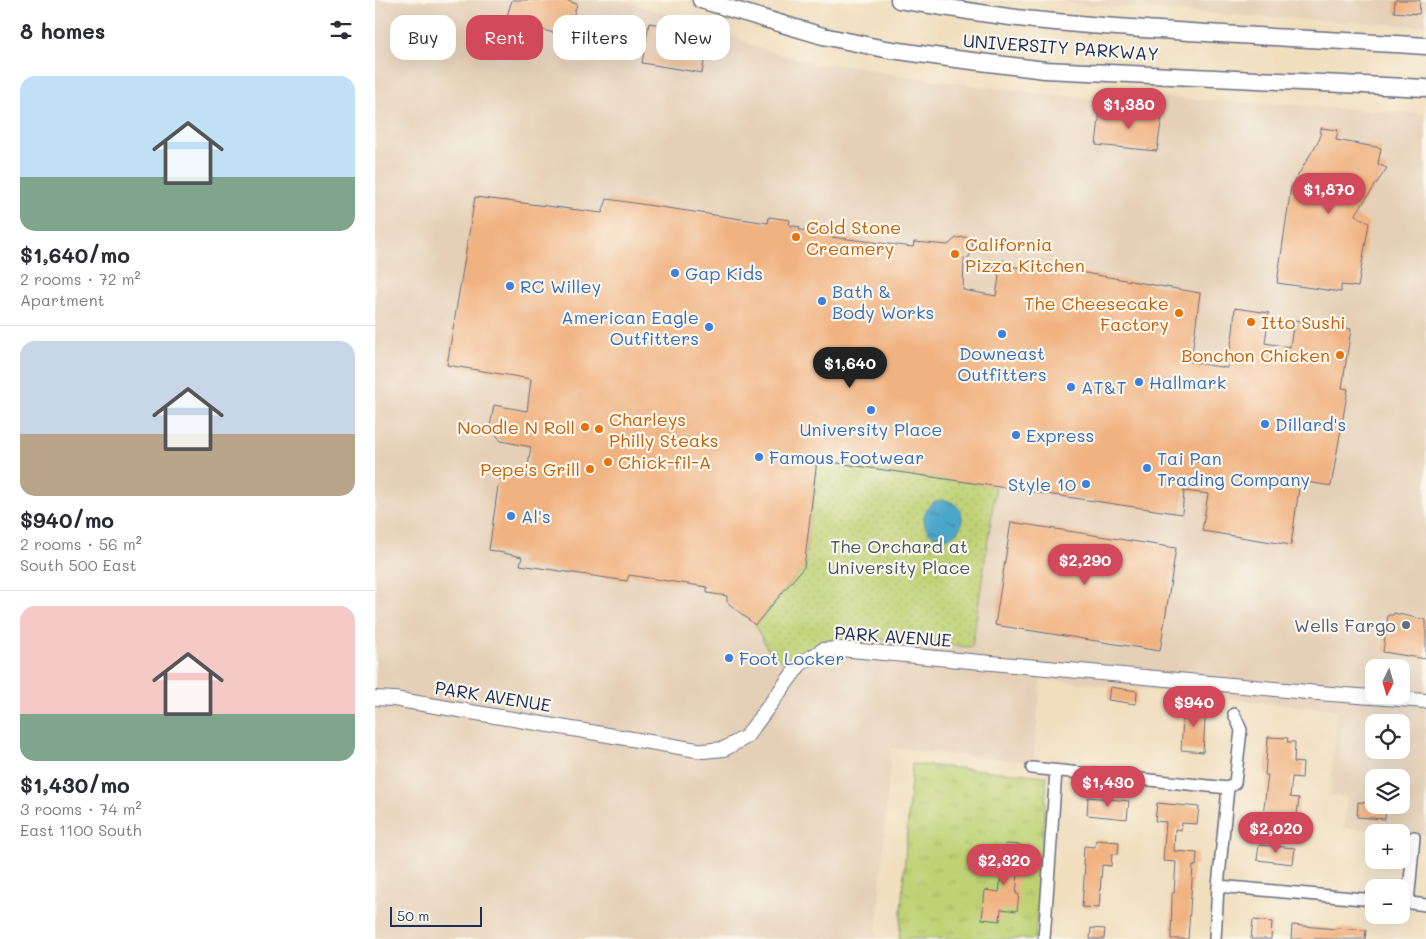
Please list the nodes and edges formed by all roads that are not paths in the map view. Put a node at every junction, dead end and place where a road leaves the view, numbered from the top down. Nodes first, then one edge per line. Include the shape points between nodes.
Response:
1 (701, 0) edge
2 (899, 0) edge
3 (1426, 46) edge
4 (1426, 88) edge
5 (375, 698) edge
6 (1426, 701) edge
7 (1234, 714) dead end
8 (1032, 768) dead end
9 (1056, 771) junction
10 (1228, 788) junction
11 (1414, 837) dead end
12 (1408, 879) edge
13 (1218, 886) junction
14 (1365, 899) edge
15 (1410, 903) edge
16 (1426, 905) edge
17 (1045, 939) edge
18 (1215, 939) edge

1 - 4 main road, UNIVERSITY PARKWAY via 823,36 965,61 1045,70
2 - 3 main road, UNIVERSITY PARKWAY via 1035,20
5 - 6 street, PARK AVENUE via 703,751 724,749 746,737 800,664 823,650
7 - 10 street via 1241,730 1235,783
8 - 9 street
9 - 10 street
9 - 17 street
10 - 13 street
11 - 12 street
13 - 14 street
13 - 18 street
15 - 16 street

